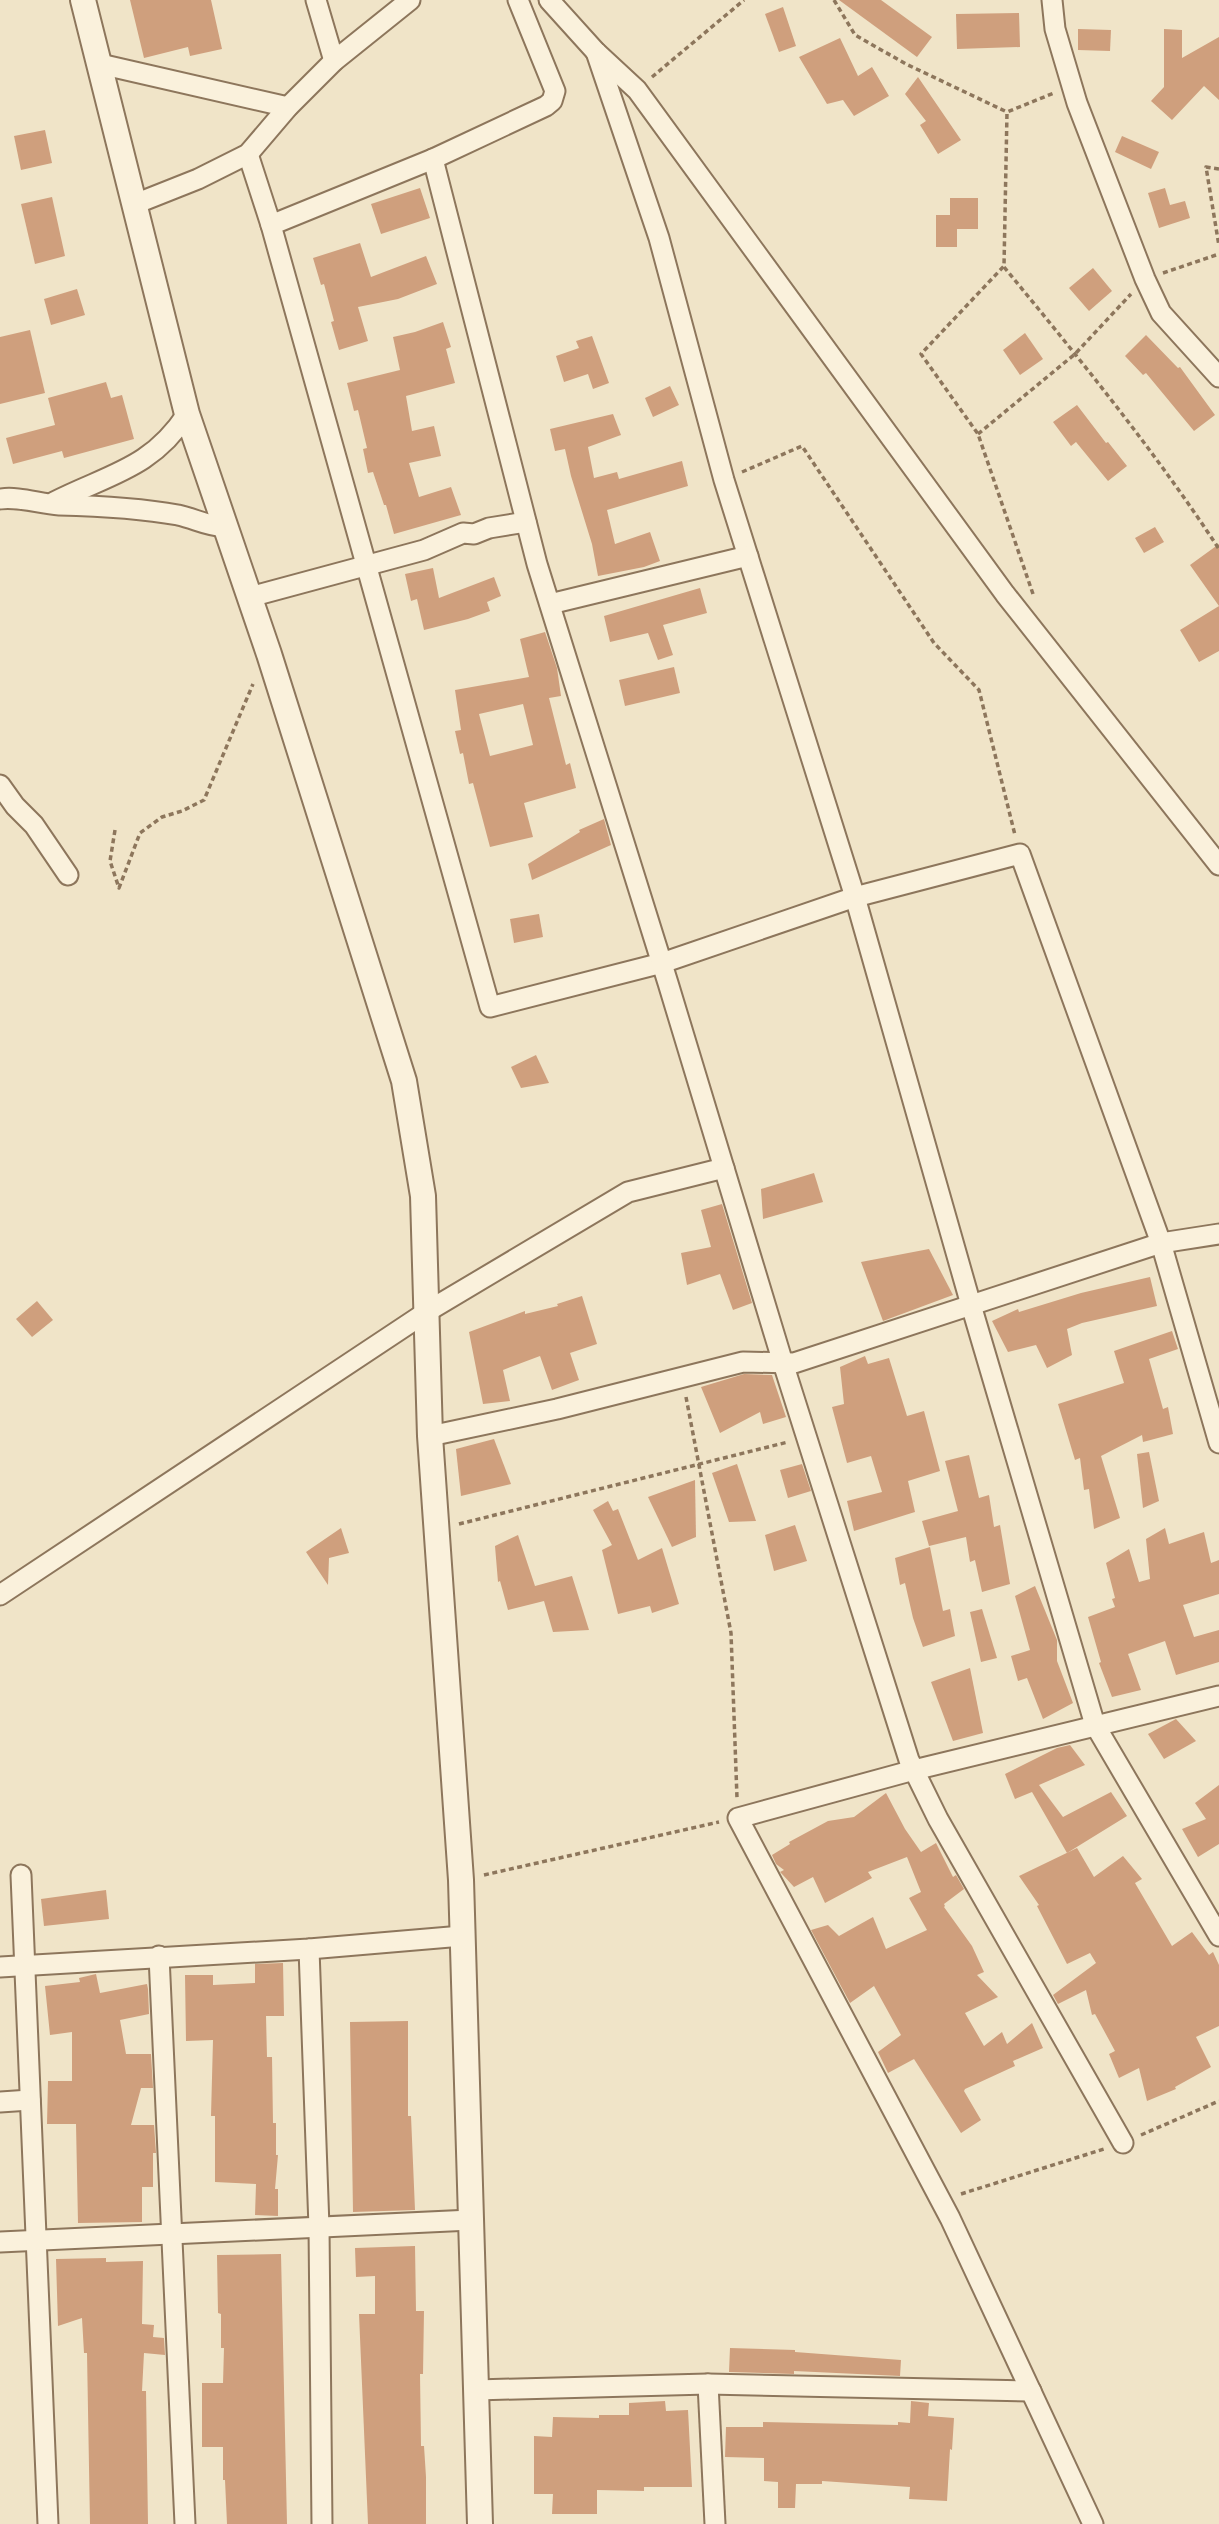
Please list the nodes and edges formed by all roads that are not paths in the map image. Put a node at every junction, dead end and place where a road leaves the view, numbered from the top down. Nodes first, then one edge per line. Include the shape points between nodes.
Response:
1 (83, 0) edge
2 (316, 0) edge
3 (410, 0) edge
4 (517, 0) edge
5 (549, 0) edge
6 (1052, 0) edge
7 (596, 52) junction
8 (334, 61) junction
9 (100, 64) junction
10 (288, 107) junction
11 (248, 154) junction
12 (433, 159) junction
13 (135, 204) junction
14 (271, 225) junction
15 (1219, 377) edge
16 (187, 414) junction
17 (0, 499) edge
18 (50, 504) junction
19 (526, 522) junction
20 (226, 527) junction
21 (748, 556) junction
22 (366, 565) junction
23 (250, 597) junction
24 (550, 604) junction
25 (0, 785) edge
26 (1219, 865) edge
27 (68, 875) dead end
28 (855, 897) junction
29 (662, 963) junction
30 (724, 1168) junction
31 (1219, 1234) edge
32 (1161, 1243) junction
33 (971, 1305) junction
34 (428, 1311) junction
35 (783, 1363) junction
36 (430, 1436) junction
37 (1219, 1443) edge
38 (0, 1595) edge
39 (1219, 1696) edge
40 (1095, 1725) junction
41 (914, 1770) junction
42 (21, 1874) dead end
43 (462, 1936) junction
44 (1219, 1936) edge
45 (309, 1949) junction
46 (159, 1956) junction
47 (25, 1965) junction
48 (0, 1967) edge
49 (30, 2100) junction
50 (0, 2102) edge
51 (1124, 2143) road end
52 (471, 2220) junction
53 (319, 2227) junction
54 (172, 2233) junction
55 (36, 2241) junction
56 (0, 2242) edge
57 (708, 2384) junction
58 (476, 2390) junction
59 (1031, 2390) junction
60 (48, 2524) edge
61 (185, 2524) edge
62 (322, 2524) edge
63 (480, 2524) edge
64 (715, 2524) edge
65 (1093, 2524) edge

1 - 9 street
2 - 8 street
3 - 8 street
4 - 12 street via 555,91 552,101
5 - 7 street
6 - 15 street via 1055,29 1072,86 1145,279 1161,313
7 - 21 street via 659,237
7 - 26 street via 637,90 1006,594
8 - 10 street
9 - 10 street
9 - 13 street
10 - 11 street
11 - 13 street
11 - 14 street
12 - 14 street
12 - 19 street
13 - 16 street
14 - 22 street
16 - 18 street via 168,440 138,464
16 - 20 street
17 - 18 street
18 - 20 street via 138,509
19 - 22 street via 463,533 424,550
19 - 24 street
20 - 23 street
21 - 24 street
21 - 28 street
22 - 23 street
22 - 29 street via 490,1007
23 - 34 street via 404,1081 423,1196
24 - 29 street
25 - 27 street
28 - 29 street
28 - 32 street via 1020,854
28 - 33 street
29 - 30 street
30 - 34 street via 628,1192
30 - 35 street
31 - 32 street
32 - 33 street
32 - 37 street
33 - 35 street
33 - 40 street
34 - 36 street
34 - 38 street
35 - 36 street via 743,1363
35 - 41 street
36 - 43 street
39 - 40 street
40 - 41 street
40 - 44 street
41 - 51 street
41 - 59 street via 737,1818 940,2200
42 - 47 street
43 - 45 street
43 - 52 street
45 - 46 street
45 - 53 street
46 - 47 street
46 - 54 street
47 - 48 street
47 - 49 street
49 - 50 street
49 - 55 street
52 - 53 street
52 - 58 street
53 - 54 street
53 - 62 street
54 - 55 street
54 - 61 street
55 - 56 street
55 - 60 street
57 - 58 street
57 - 59 street
57 - 64 street
58 - 63 street
59 - 65 street

